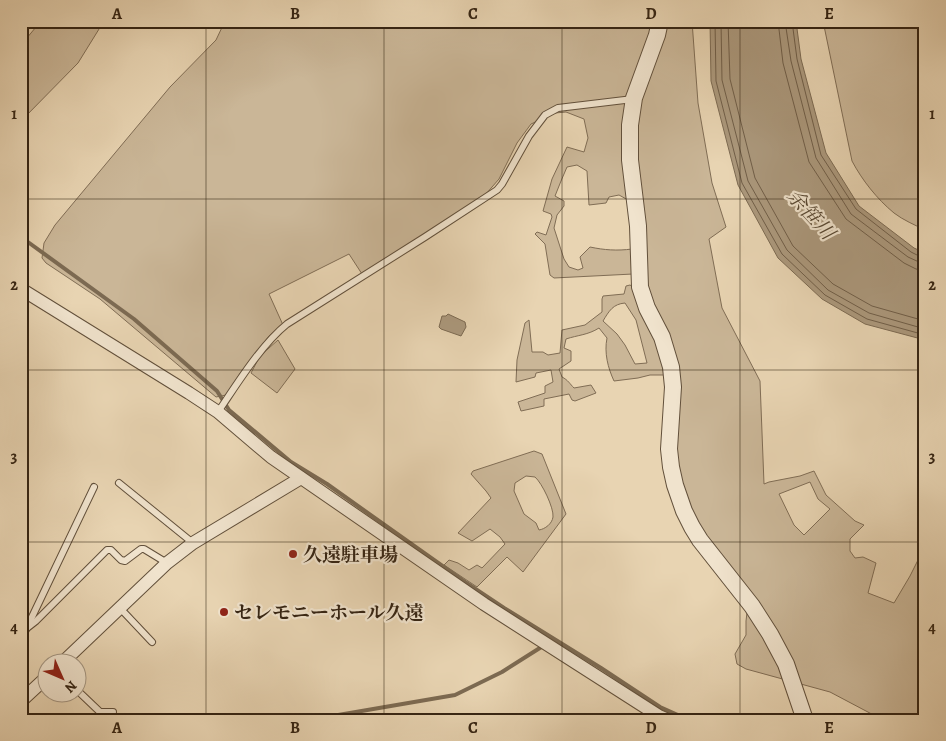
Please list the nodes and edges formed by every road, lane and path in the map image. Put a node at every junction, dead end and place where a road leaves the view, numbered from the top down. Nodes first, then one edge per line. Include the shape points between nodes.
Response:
1 (660, 21) edge
2 (634, 98) junction
3 (21, 289) edge
4 (218, 412) junction
5 (301, 478) junction
6 (119, 483) dead end
7 (94, 487) dead end
8 (192, 543) junction
9 (167, 563) junction
10 (119, 607) junction
11 (27, 628) junction
12 (21, 640) edge
13 (152, 642) dead end
14 (71, 654) edge
15 (38, 685) edge
16 (21, 701) edge
17 (88, 701) edge
18 (113, 712) dead end
19 (668, 720) edge
20 (805, 720) edge

1 - 2 street
2 - 4 lane via 558,108 545,115 497,190 287,324 250,366
2 - 20 street via 630,160 638,226 640,287 662,337 671,368 669,449 675,485 684,512 700,540 770,634 786,664
3 - 4 street
4 - 5 street
5 - 8 street
5 - 19 street via 484,604
6 - 8 lane
7 - 11 lane
8 - 9 street
9 - 10 street
9 - 11 lane via 144,549 125,561 107,550
10 - 13 lane
10 - 14 street
11 - 12 lane
15 - 16 street
17 - 18 lane via 100,712

